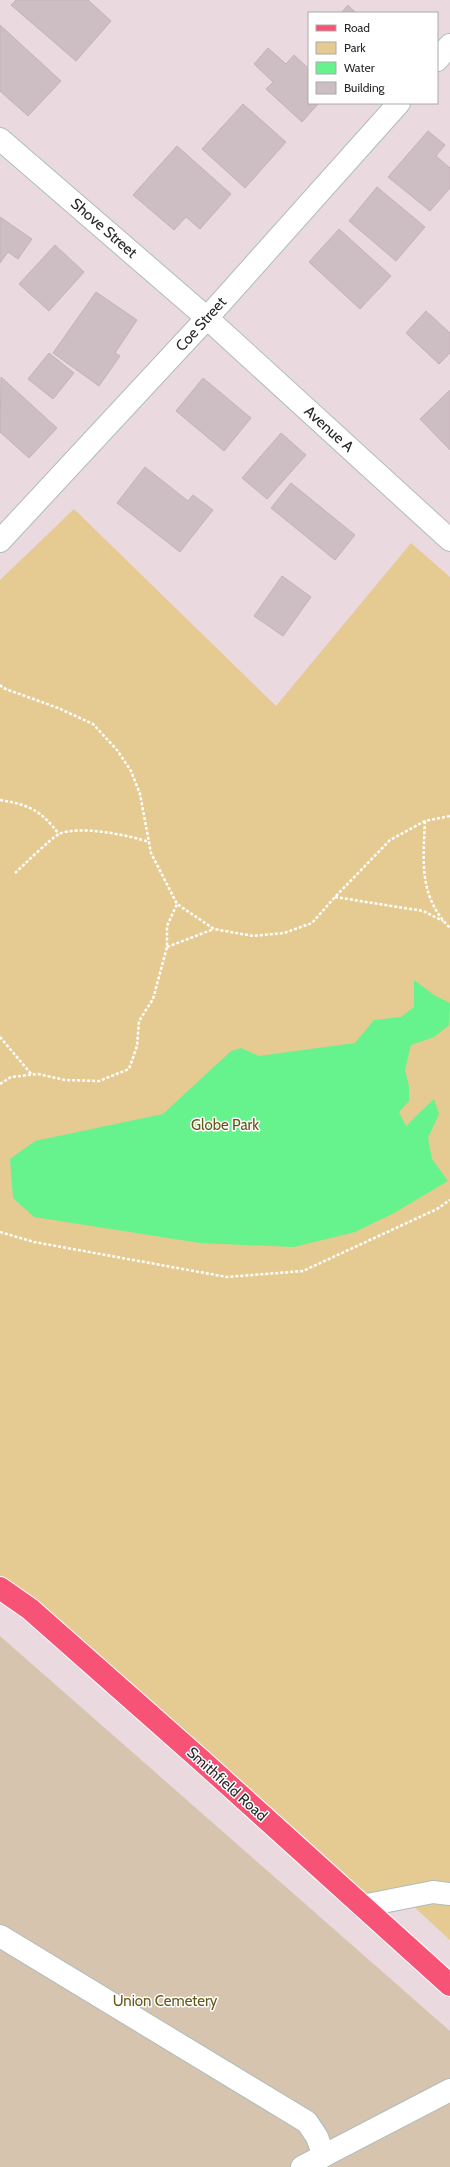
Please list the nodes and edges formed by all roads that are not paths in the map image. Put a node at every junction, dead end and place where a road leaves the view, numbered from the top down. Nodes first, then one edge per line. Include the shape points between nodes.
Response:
1 (450, 45) edge
2 (438, 59) edge
3 (398, 104) edge
4 (0, 139) edge
5 (207, 318) junction
6 (450, 540) edge
7 (0, 541) edge
8 (0, 1588) edge
9 (450, 1894) edge
10 (362, 1906) junction
11 (0, 1936) edge
12 (450, 1985) edge
13 (450, 2090) edge
14 (324, 2156) junction
15 (302, 2167) edge

1 - 2 street
3 - 5 street, Coe Street
4 - 5 street, Shove Street
5 - 6 street, Avenue A
5 - 7 street, Coe Street
8 - 10 main road, Smithfield Road via 30,1608
9 - 10 street via 432,1892
10 - 12 main road, Smithfield Road
11 - 14 street via 307,2122 318,2137
13 - 14 street
14 - 15 street

